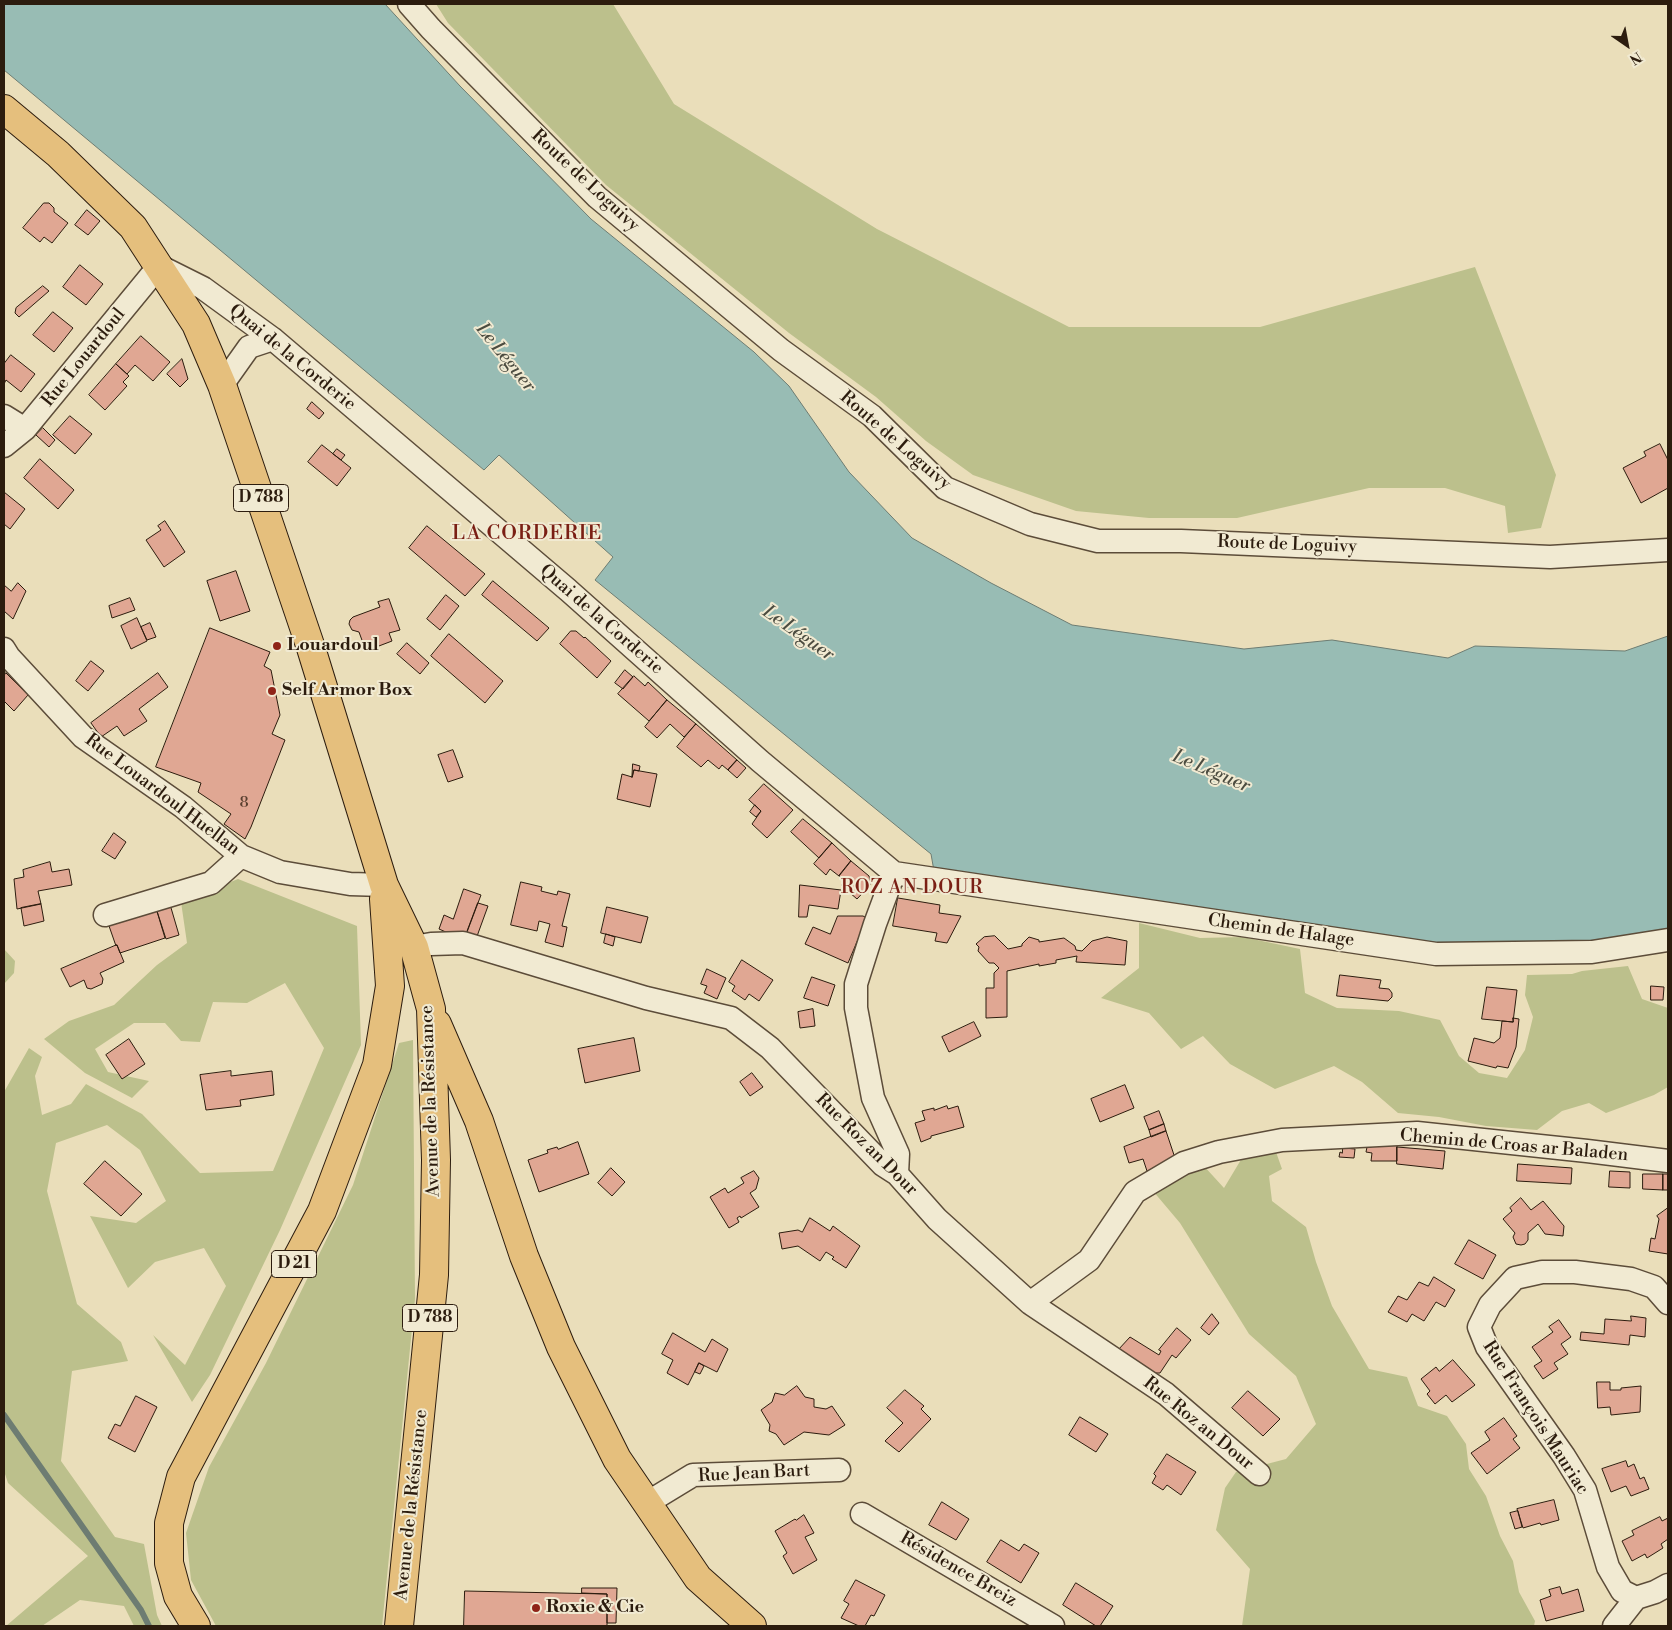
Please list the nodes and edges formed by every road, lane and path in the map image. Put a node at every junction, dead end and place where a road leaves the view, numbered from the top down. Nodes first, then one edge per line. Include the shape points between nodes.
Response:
1 (409, 4) edge
2 (4, 109) edge
3 (159, 266) junction
4 (273, 339) junction
5 (222, 385) junction
6 (4, 416) edge
7 (25, 429) junction
8 (4, 446) edge
9 (1668, 550) edge
10 (4, 649) edge
11 (241, 856) junction
12 (894, 874) junction
13 (384, 885) junction
14 (105, 915) dead end
15 (1668, 940) edge
16 (414, 947) junction
17 (431, 1009) junction
18 (1668, 1161) edge
19 (897, 1174) junction
20 (1030, 1303) junction
21 (1668, 1303) edge
22 (839, 1470) dead end
23 (1259, 1474) dead end
24 (647, 1503) junction
25 (862, 1514) dead end
26 (1668, 1585) edge
27 (1636, 1598) junction
28 (196, 1626) edge
29 (400, 1626) edge
30 (752, 1626) edge
31 (1054, 1626) edge
32 (1614, 1626) edge

1 - 9 street, Route de Loguivy via 597,197 781,350 872,416 945,488 1030,524 1098,541 1181,541 1550,557
2 - 3 main road, Avenue de la Résistance / D 788 via 58,154 133,227
3 - 4 street, Quai de la Corderie via 203,288
3 - 5 main road, Avenue de la Résistance / D 788 via 196,324
3 - 7 street, Rue Louardoul
4 - 5 street via 249,347
4 - 12 street, Quai de la Corderie
5 - 13 main road, Avenue de la Résistance / D 788 via 311,648
6 - 7 street
7 - 8 street, Rue Louardoul
10 - 11 street, Rue Louardoul Huellan via 83,737 183,807
11 - 13 street, Rue Louardoul Huellan via 280,872 350,884
11 - 14 street via 211,883
12 - 15 street, Chemin de Halage via 1436,954 1592,952
12 - 19 street via 856,984 856,1008 873,1098 898,1154
13 - 16 main road, Avenue de la Résistance / D 788
13 - 28 main road, D 21 via 390,986 377,1065 322,1211 181,1477 169,1523 170,1562 178,1596
16 - 17 main road, Avenue de la Résistance / D 788
16 - 19 street, Rue Roz an Dour via 464,943 646,998 730,1018 770,1048 883,1165
17 - 24 main road via 479,1121 524,1256 561,1347 617,1459
17 - 29 main road, Avenue de la Résistance / D 788 via 436,1160 434,1275
18 - 20 street, Chemin de Croas ar Baladen via 1417,1133 1282,1140 1219,1152 1184,1163 1134,1192 1089,1260
19 - 20 street, Rue Roz an Dour via 937,1219
20 - 23 street, Rue Roz an Dour via 1166,1394
21 - 27 street, Rue François Mauriac via 1654,1287 1631,1279 1575,1272 1542,1272 1515,1278 1490,1305 1478,1328 1487,1347 1585,1490 1608,1567 1622,1591
22 - 24 street, Rue Jean Bart via 693,1475
24 - 30 main road via 698,1578
25 - 31 street, Résidence Breiz
26 - 27 street
27 - 32 street

